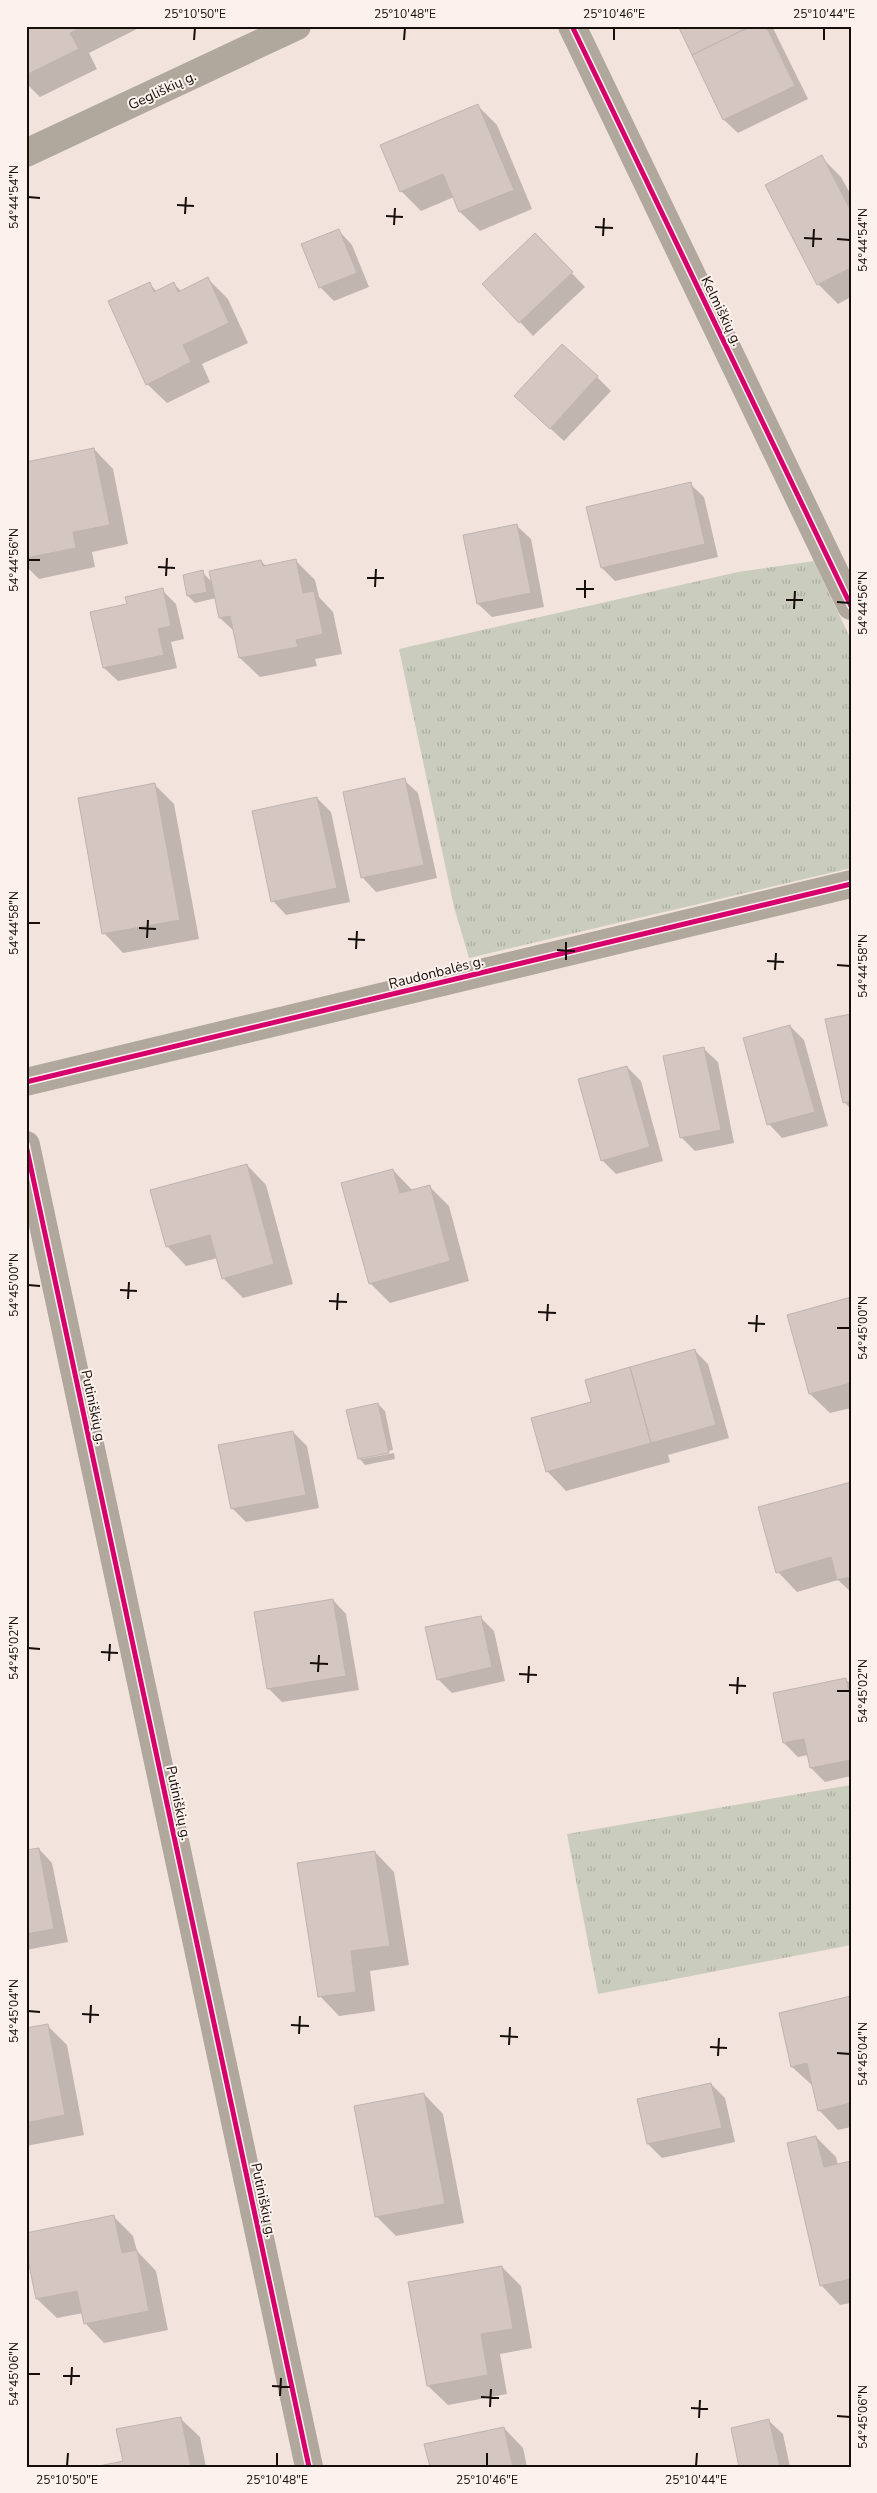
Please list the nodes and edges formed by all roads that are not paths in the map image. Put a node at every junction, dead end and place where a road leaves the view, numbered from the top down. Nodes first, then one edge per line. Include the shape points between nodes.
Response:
1 (297, 26) edge
2 (572, 26) edge
3 (26, 153) edge
4 (851, 606) edge
5 (851, 884) edge
6 (26, 1082) edge
7 (26, 1145) edge
8 (310, 2467) edge

1 - 3 street, Gegliškių g.
2 - 4 street, Kelmiškių g.
5 - 6 street, Raudonbalės g.
7 - 8 street, Putiniškių g.

